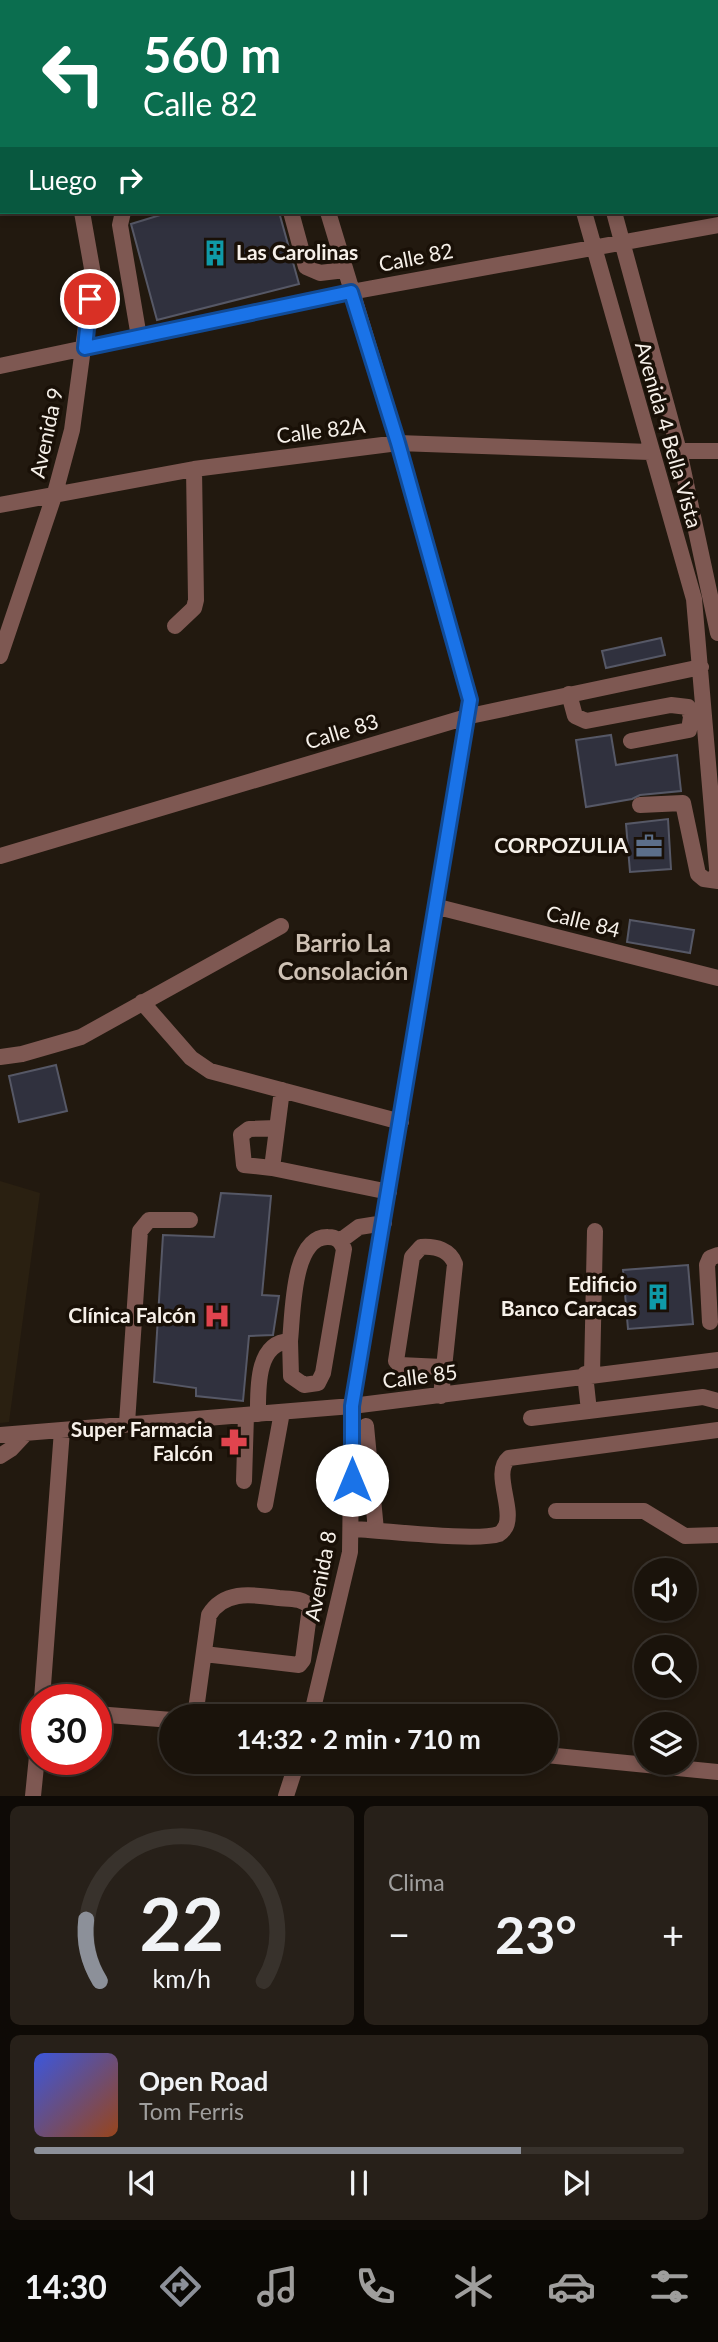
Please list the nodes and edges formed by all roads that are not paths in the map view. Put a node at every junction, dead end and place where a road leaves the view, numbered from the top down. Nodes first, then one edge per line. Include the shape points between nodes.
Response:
1 (82, 214) edge
2 (123, 214) edge
3 (292, 214) edge
4 (329, 214) edge
5 (585, 214) edge
6 (615, 214) edge
7 (718, 225) edge
8 (623, 242) junction
9 (594, 246) junction
10 (345, 270) junction
11 (351, 292) junction
12 (139, 337) junction
13 (85, 348) junction
14 (0, 366) edge
15 (398, 443) junction
16 (680, 451) junction
17 (718, 451) edge
18 (650, 452) junction
19 (194, 469) junction
20 (55, 493) junction
21 (0, 505) edge
22 (175, 626) dead end
23 (718, 633) edge
24 (0, 656) edge
25 (701, 667) junction
26 (569, 694) junction
27 (470, 716) junction
28 (631, 741) dead end
29 (640, 805) dead end
30 (0, 856) edge
31 (718, 881) edge
32 (438, 907) junction
33 (281, 926) dead end
34 (718, 978) edge
35 (142, 1002) junction
36 (0, 1057) edge
37 (282, 1090) junction
38 (401, 1122) junction
39 (276, 1128) junction
40 (272, 1167) junction
41 (389, 1192) junction
42 (190, 1220) dead end
43 (384, 1223) junction
44 (595, 1231) dead end
45 (340, 1241) junction
46 (718, 1255) edge
47 (710, 1322) dead end
48 (290, 1341) junction
49 (718, 1360) edge
50 (442, 1367) junction
51 (589, 1374) junction
52 (441, 1396) junction
53 (718, 1401) edge
54 (352, 1406) junction
55 (589, 1411) junction
56 (282, 1412) junction
57 (252, 1415) junction
58 (531, 1418) dead end
59 (127, 1423) junction
60 (366, 1426) dead end
61 (62, 1430) junction
62 (718, 1430) edge
63 (26, 1433) junction
64 (0, 1435) edge
65 (0, 1456) edge
66 (244, 1481) dead end
67 (265, 1505) dead end
68 (556, 1511) dead end
69 (352, 1529) junction
70 (376, 1530) junction
71 (718, 1535) edge
72 (204, 1654) junction
73 (43, 1684) edge
74 (197, 1704) edge
75 (314, 1704) edge
76 (112, 1715) edge
77 (159, 1719) edge
78 (558, 1756) edge
79 (718, 1772) edge
80 (294, 1774) edge
81 (35, 1775) edge
82 (33, 1796) edge
83 (286, 1796) edge

1 - 13 street, Avenida 9 via 93,274
2 - 12 street via 120,225
3 - 10 street via 306,267 320,273
4 - 10 street, Avenida 8
5 - 9 street, Avenida 4 Bella Vista
6 - 8 street, Avenida 4 Bella Vista
7 - 8 street, Calle 82
8 - 9 street, Calle 82
8 - 16 street, Avenida 4 Bella Vista
9 - 11 street, Calle 82
9 - 18 street, Avenida 4 Bella Vista
10 - 11 street, Avenida 8
11 - 12 street, Calle 82
11 - 15 street, Avenida 8
12 - 13 street, Calle 82
13 - 14 street, Calle 82
13 - 20 street, Avenida 9 via 72,430
15 - 18 street, Calle 82A
15 - 19 street, Calle 82A
15 - 27 street, Avenida 8 via 470,700
16 - 17 street
16 - 23 street, Avenida 4 Bella Vista
18 - 25 street, Avenida 4 Bella Vista via 694,599
19 - 20 street, Calle 82A
19 - 22 street via 196,600
20 - 21 street, Calle 82A
20 - 24 street, Avenida 9
25 - 26 street, Calle 83
25 - 31 street, Avenida 4 Bella Vista
26 - 27 street, Calle 83
26 - 28 street via 575,716 586,721 671,705 688,707 689,730
27 - 30 street, Calle 83
27 - 32 street, Avenida 8
29 - 31 street via 683,803 698,874
32 - 34 street, Calle 84
32 - 38 street, Avenida 8
33 - 35 street
35 - 36 street via 81,1037
35 - 37 street via 200,1065
37 - 38 street
37 - 39 street
38 - 41 street, Avenida 8
39 - 40 street
39 - 40 street via 249,1129 241,1135 244,1165
40 - 41 street
41 - 43 street, Avenida 8
42 - 59 street via 149,1220 141,1231
43 - 45 street via 359,1227
43 - 54 street, Avenida 8
44 - 51 street
45 - 48 street via 318,1238 305,1249
45 - 48 street via 343,1253 318,1383 304,1385 291,1376
46 - 47 street via 707,1265
48 - 57 street via 276,1343 267,1352
49 - 51 street, Calle 85
50 - 50 street via 455,1265 442,1250 421,1247 412,1257 396,1361
50 - 52 street
51 - 52 street, Calle 85
51 - 55 street
52 - 54 street, Calle 85
53 - 55 street via 703,1397
54 - 56 street, Calle 85
54 - 69 street, Avenida 8
55 - 58 street
56 - 57 street, Calle 85
56 - 67 street
57 - 59 street, Calle 85
57 - 66 street
59 - 61 street, Calle 85
60 - 70 street
61 - 63 street, Calle 85
61 - 73 street
62 - 70 street via 509,1458 503,1467 508,1518 505,1530 498,1534
63 - 64 street, Calle 85
63 - 65 street
68 - 71 street via 644,1511 685,1536
69 - 70 street
69 - 75 street, Avenida 8
72 - 72 street via 209,1615 228,1598 249,1594 300,1600 310,1607 299,1665
72 - 74 street
76 - 77 street
78 - 79 street
80 - 83 street
81 - 82 street

